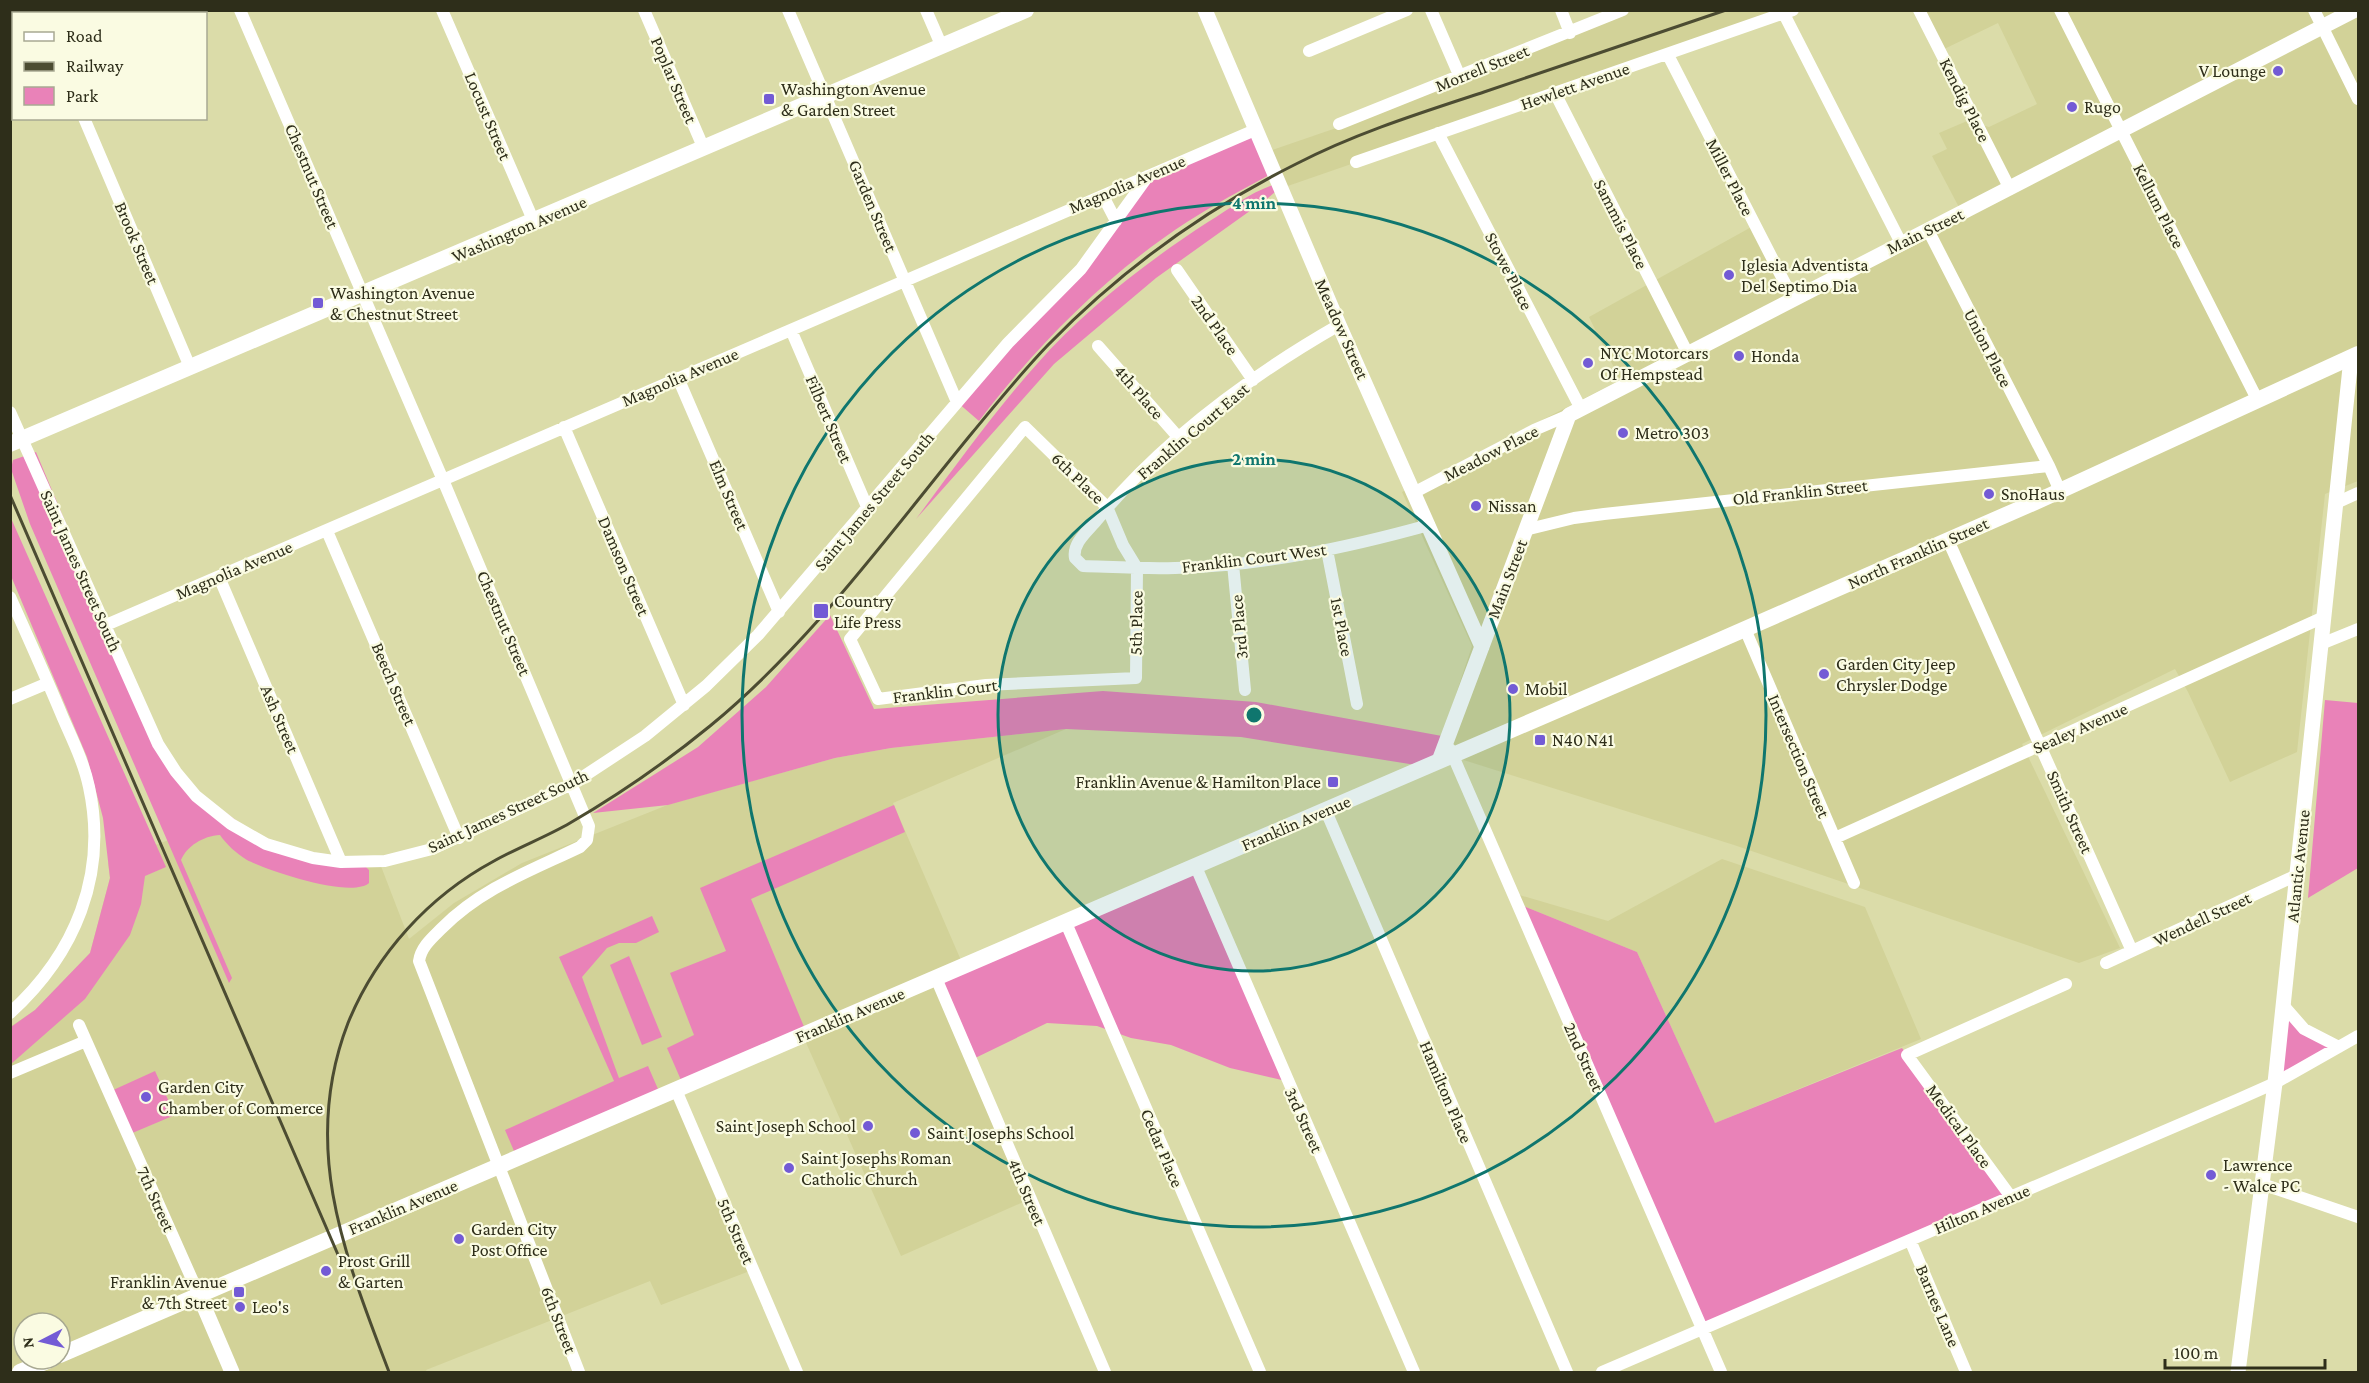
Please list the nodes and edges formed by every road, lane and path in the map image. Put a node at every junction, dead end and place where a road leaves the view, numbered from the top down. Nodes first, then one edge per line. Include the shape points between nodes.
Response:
1 (240, 10) edge
2 (442, 10) edge
3 (644, 10) edge
4 (788, 10) edge
5 (926, 10) edge
6 (1026, 10) edge
7 (1205, 10) edge
8 (1407, 10) edge
9 (1431, 10) edge
10 (1561, 10) edge
11 (1623, 10) edge
12 (1919, 10) edge
13 (2060, 10) edge
14 (2314, 10) edge
15 (2355, 10) edge
16 (1788, 12) edge
17 (2323, 27) junction
18 (1570, 33) junction
19 (942, 47) junction
20 (1309, 51) dead end
21 (1668, 55) junction
22 (1460, 77) junction
23 (1555, 93) junction
24 (825, 97) junction
25 (2358, 99) edge
26 (85, 120) edge
27 (1339, 124) dead end
28 (1255, 130) junction
29 (2121, 130) junction
30 (1438, 133) junction
31 (704, 149) junction
32 (1356, 162) dead end
33 (1148, 176) junction
34 (2010, 189) junction
35 (1103, 196) junction
36 (1116, 221) junction
37 (534, 222) junction
38 (1928, 230) junction
39 (1901, 243) junction
40 (1177, 270) dead end
41 (905, 280) junction
42 (364, 296) junction
43 (1793, 299) junction
44 (1339, 325) junction
45 (791, 330) junction
46 (1098, 346) dead end
47 (1688, 354) junction
48 (2355, 356) edge
49 (190, 368) junction
50 (678, 378) junction
51 (1254, 380) junction
52 (2258, 401) junction
53 (957, 402) junction
54 (10, 412) edge
55 (1575, 412) junction
56 (1025, 427) joint
57 (564, 428) junction
58 (1179, 438) junction
59 (16, 441) edge
60 (2049, 466) junction
61 (443, 480) junction
62 (2060, 491) junction
63 (1415, 492) junction
64 (2358, 493) edge
65 (2336, 503) junction
66 (1107, 507) junction
67 (868, 509) junction
68 (1429, 525) junction
69 (1525, 530) junction
70 (327, 531) junction
71 (1948, 540) junction
72 (1327, 550) junction
73 (1077, 561) joint
74 (1233, 564) junction
75 (1137, 568) junction
76 (219, 577) junction
77 (10, 597) edge
78 (779, 612) junction
79 (2324, 618) junction
80 (106, 625) junction
81 (1745, 629) junction
82 (2358, 629) edge
83 (2321, 644) junction
84 (1482, 647) junction
85 (1639, 675) joint
86 (1136, 678) joint
87 (48, 683) junction
88 (1245, 690) dead end
89 (10, 699) edge
90 (1357, 704) dead end
91 (684, 705) junction
92 (2040, 746) junction
93 (1446, 753) junction
94 (572, 784) junction
95 (1326, 811) junction
96 (459, 838) junction
97 (1835, 838) junction
98 (340, 862) junction
99 (1196, 867) junction
100 (2297, 875) junction
101 (1854, 883) dead end
102 (1065, 923) junction
103 (2132, 951) junction
104 (2106, 963) dead end
105 (936, 978) junction
106 (2066, 984) dead end
107 (2283, 1005) junction
108 (10, 1013) edge
109 (79, 1025) dead end
110 (2358, 1036) edge
111 (86, 1041) junction
112 (2339, 1047) junction
113 (10, 1073) edge
114 (2275, 1083) junction
115 (676, 1090) junction
116 (499, 1166) junction
117 (2262, 1184) junction
118 (2011, 1197) junction
119 (2358, 1217) edge
120 (1910, 1240) junction
121 (199, 1295) junction
122 (1703, 1329) junction
123 (72, 1350) edge
124 (232, 1372) edge
125 (579, 1372) edge
126 (797, 1372) edge
127 (1105, 1372) edge
128 (1260, 1372) edge
129 (1414, 1372) edge
130 (1567, 1372) edge
131 (1602, 1372) edge
132 (1721, 1372) edge
133 (1966, 1372) edge
134 (2238, 1372) edge

1 - 42 street, Chestnut Street
2 - 37 street, Locust Street
3 - 31 street, Poplar Street
4 - 24 street, Garden Street
5 - 19 street
6 - 19 main road, Washington Avenue
7 - 28 street, Meadow Street
8 - 20 street
9 - 22 street
10 - 18 street
11 - 18 street, Morrell Street
12 - 34 street, Kendig Place
13 - 29 street, Kellum Place
14 - 17 street
15 - 17 street, Main Street
16 - 21 street, Hewlett Avenue
16 - 39 street
17 - 25 street
17 - 29 street, Main Street
18 - 22 street, Morrell Street
19 - 24 main road, Washington Avenue
21 - 23 street, Hewlett Avenue
21 - 43 street, Miller Place
22 - 27 street, Morrell Street
23 - 30 street, Hewlett Avenue
23 - 47 street, Sammis Place
24 - 31 main road, Washington Avenue
24 - 41 street, Garden Street
26 - 49 street, Brook Street
28 - 33 street, Magnolia Avenue
28 - 44 street, Meadow Street
29 - 34 street, Main Street
29 - 52 street, Kellum Place
30 - 32 street, Hewlett Avenue
30 - 55 street, Stowe Place
31 - 37 main road, Washington Avenue
33 - 35 street, Magnolia Avenue
33 - 36 street, Saint James Street South
34 - 38 street, Main Street
35 - 36 street
35 - 41 street, Magnolia Avenue
36 - 53 street, Saint James Street South via 1081,269
37 - 42 main road, Washington Avenue
38 - 39 street, Main Street
38 - 60 street, Union Place
39 - 43 street, Main Street
40 - 51 street, 2nd Place
41 - 45 street, Magnolia Avenue
41 - 53 street, Garden Street
42 - 49 main road, Washington Avenue
42 - 61 street, Chestnut Street
43 - 47 street, Main Street
44 - 51 street, Franklin Court East
44 - 63 street, Meadow Street
45 - 50 street, Magnolia Avenue
45 - 67 street, Filbert Street
46 - 58 street, 4th Place
47 - 55 street, Main Street
48 - 52 main road, North Franklin Street
48 - 65 street, Atlantic Avenue
49 - 59 main road, Washington Avenue
50 - 57 street, Magnolia Avenue
50 - 78 street, Elm Street
51 - 58 street, Franklin Court East
52 - 62 main road, North Franklin Street
53 - 67 street, Saint James Street South
54 - 59 street, Saint James Street South
55 - 63 street, Meadow Place
55 - 69 street, Main Street
56 - 66 street, 6th Place
56 - 86 street, Franklin Court via 850,639 878,699 986,685
57 - 61 street, Magnolia Avenue
57 - 91 street, Damson Street
58 - 66 street, Franklin Court East
59 - 80 street, Saint James Street South
60 - 62 street
60 - 69 street, Old Franklin Street via 1604,514
61 - 70 street, Magnolia Avenue
61 - 94 street, Chestnut Street
62 - 71 main road, North Franklin Street
63 - 68 street, Meadow Street
64 - 65 street
65 - 79 street, Atlantic Avenue
66 - 73 street, Franklin Court East via 1076,545
66 - 75 street, 6th Place
67 - 78 street, Saint James Street South
68 - 72 street, Franklin Court West
68 - 84 street, Meadow Street
69 - 84 street, Main Street
70 - 76 street, Magnolia Avenue
70 - 96 street, Beech Street
71 - 81 main road, North Franklin Street
71 - 92 street, Smith Street
72 - 74 street, Franklin Court West
72 - 90 street, 1st Place
73 - 75 street, Franklin Court West via 1083,566
74 - 75 street, Franklin Court West
74 - 88 street, 3rd Place
75 - 86 street, 5th Place
76 - 80 street, Magnolia Avenue
76 - 98 street, Ash Street
77 - 87 street
78 - 91 street, Saint James Street South
79 - 83 street, Atlantic Avenue
79 - 92 street, Sealey Avenue
80 - 98 street, Saint James Street South via 158,744 196,795 228,822 266,844
81 - 85 main road, North Franklin Street
81 - 97 street, Intersection Street
82 - 83 street
83 - 100 street, Atlantic Avenue
84 - 93 street, Main Street
85 - 93 main road, Franklin Avenue
87 - 89 street
87 - 108 street via 89,787 94,841 92,871 82,908 62,953 32,993
91 - 94 street, Saint James Street South via 618,756
92 - 97 street, Sealey Avenue
92 - 103 street, Smith Street
93 - 95 main road, Franklin Avenue
93 - 122 street, 2nd Street
94 - 96 street, Saint James Street South
94 - 116 street, Chestnut Street via 588,823 587,840 480,896 430,940 420,958
95 - 99 main road, Franklin Avenue
95 - 130 street, Hamilton Place
96 - 98 street, Saint James Street South via 404,858
97 - 101 street, Intersection Street
99 - 102 main road, Franklin Avenue
99 - 129 street, 3rd Street
100 - 103 street, Wendell Street
100 - 107 street, Atlantic Avenue
102 - 105 main road, Franklin Avenue
102 - 128 street, Cedar Place
103 - 104 street, Wendell Street
105 - 115 main road, Franklin Avenue
105 - 127 street, 4th Street
106 - 118 street, Medical Place via 1907,1055
107 - 112 street via 2304,1029
107 - 114 street, Atlantic Avenue
109 - 111 street, 7th Street
110 - 112 street, Hilton Avenue
111 - 113 street
111 - 121 street, 7th Street
112 - 114 street, Hilton Avenue
114 - 117 street, Atlantic Avenue
114 - 118 street, Hilton Avenue
115 - 116 main road, Franklin Avenue
115 - 126 street, 5th Street
116 - 121 main road, Franklin Avenue
116 - 125 street, 6th Street
117 - 119 street
117 - 134 street, Atlantic Avenue
118 - 120 street, Hilton Avenue
120 - 122 street, Hilton Avenue
120 - 133 street, Barnes Lane
121 - 123 main road, Franklin Avenue
121 - 124 street, 7th Street
122 - 131 street, Hilton Avenue
122 - 132 street, 2nd Street

